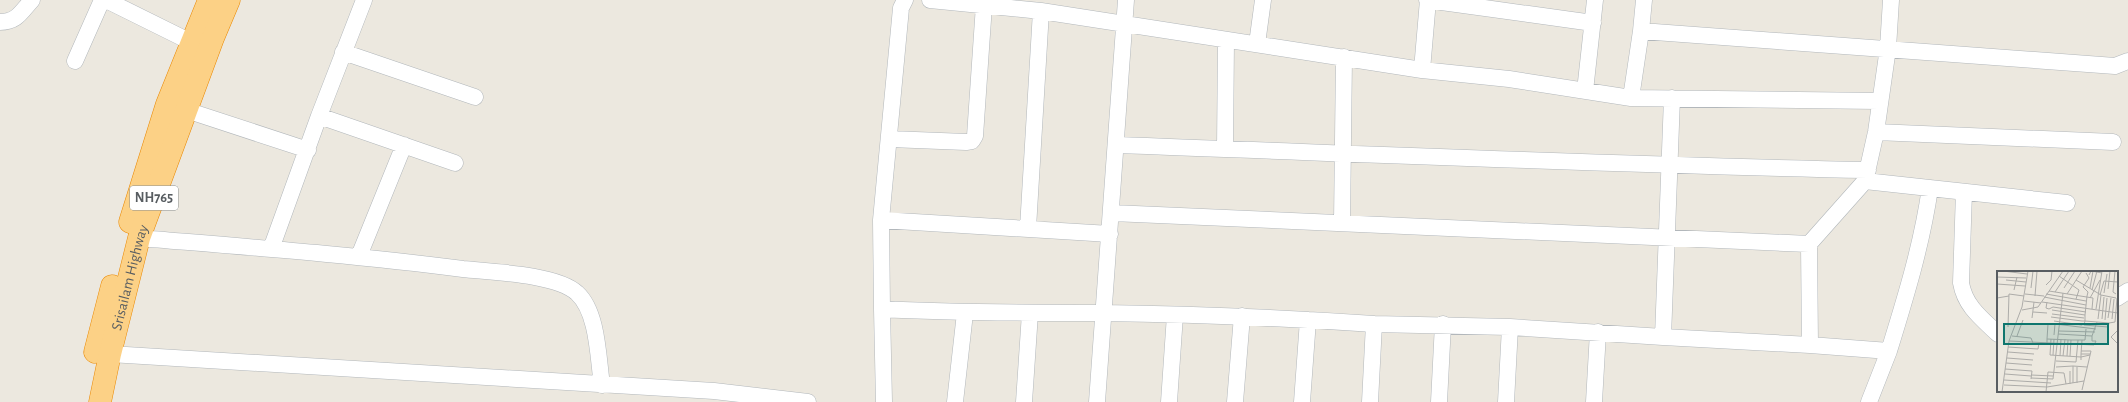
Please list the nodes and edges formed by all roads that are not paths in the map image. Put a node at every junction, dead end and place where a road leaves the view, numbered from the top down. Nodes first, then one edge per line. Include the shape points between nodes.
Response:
1 (32, 0) edge
2 (102, 0) edge
3 (106, 0) edge
4 (209, 0) edge
5 (229, 0) edge
6 (364, 0) edge
7 (905, 0) edge
8 (930, 0) edge
9 (1126, 0) edge
10 (1263, 0) edge
11 (1428, 0) edge
12 (1595, 0) edge
13 (1644, 0) edge
14 (1891, 0) edge
15 (984, 5) junction
16 (1042, 11) junction
17 (0, 22) edge
18 (1123, 23) junction
19 (1593, 23) junction
20 (1641, 31) junction
21 (1226, 40) junction
22 (1257, 44) junction
23 (200, 46) junction
24 (1888, 48) junction
25 (343, 52) junction
26 (1344, 57) junction
27 (75, 61) dead end
28 (2128, 61) edge
29 (1422, 70) junction
30 (1585, 91) junction
31 (475, 97) dead end
32 (1631, 98) junction
33 (1672, 98) junction
34 (1879, 101) junction
35 (186, 110) junction
36 (319, 116) junction
37 (1876, 132) junction
38 (890, 139) junction
39 (2113, 142) dead end
40 (404, 145) junction
41 (1117, 145) junction
42 (1225, 149) junction
43 (308, 150) junction
44 (1342, 153) junction
45 (454, 163) dead end
46 (1670, 166) junction
47 (1867, 175) junction
48 (1930, 188) junction
49 (1964, 192) junction
50 (2067, 203) dead end
51 (1112, 213) junction
52 (881, 220) junction
53 (1342, 223) junction
54 (1028, 228) junction
55 (1110, 234) junction
56 (139, 238) junction
57 (1667, 238) junction
58 (1809, 244) junction
59 (272, 249) junction
60 (359, 256) junction
61 (2128, 291) edge
62 (2118, 297) edge
63 (882, 309) junction
64 (965, 313) junction
65 (1030, 313) junction
66 (1103, 313) junction
67 (1175, 315) junction
68 (1242, 316) junction
69 (1308, 320) junction
70 (1374, 324) junction
71 (1442, 324) junction
72 (1510, 327) junction
73 (1598, 332) junction
74 (1997, 333) edge
75 (1663, 337) junction
76 (1810, 345) junction
77 (1889, 351) junction
78 (110, 354) junction
79 (602, 384) junction
80 (714, 397) edge
81 (85, 402) edge
82 (100, 402) edge
83 (808, 402) edge
84 (884, 402) edge
85 (955, 402) edge
86 (1024, 402) edge
87 (1097, 402) edge
88 (1169, 402) edge
89 (1236, 402) edge
90 (1302, 402) edge
91 (1370, 402) edge
92 (1439, 402) edge
93 (1506, 402) edge
94 (1594, 402) edge
95 (1869, 402) edge

1 - 17 street via 17,18 10,22
2 - 27 street
3 - 23 street
4 - 23 highway, Srisailam Highway / NH765
5 - 23 highway, Srisailam Highway / NH765
6 - 25 street
7 - 38 street via 901,8
8 - 15 street
9 - 18 street
10 - 22 street
11 - 19 street
11 - 29 street
12 - 19 street
13 - 20 street
14 - 24 street
15 - 16 street
15 - 38 street via 975,136 972,141
16 - 18 street
16 - 54 street
18 - 21 street
18 - 41 street
19 - 30 street
20 - 24 street
20 - 32 street
21 - 22 street
21 - 42 street
22 - 26 street
23 - 35 highway, Srisailam Highway / NH765
23 - 81 highway, Srisailam Highway / NH765 via 168,104 137,198 102,319
24 - 28 street via 2115,66
24 - 34 street
25 - 31 street
25 - 36 street
26 - 29 street
26 - 44 street
29 - 30 street via 1509,79
30 - 32 street
32 - 33 street
33 - 34 street
33 - 46 street
34 - 37 street
35 - 43 street
35 - 56 highway, Srisailam Highway / NH765
36 - 40 street
36 - 43 street
37 - 39 street
37 - 47 street
38 - 52 street
40 - 45 street
40 - 60 street
41 - 42 street
41 - 51 street
42 - 44 street
43 - 59 street
44 - 46 street
44 - 53 street
46 - 47 street
46 - 57 street
47 - 48 street
47 - 58 street
48 - 49 street
48 - 77 street via 1925,226 1914,270
49 - 50 street
49 - 74 street via 1961,283 1963,295 1970,307
51 - 53 street
51 - 55 street
52 - 54 street
52 - 63 street
53 - 57 street
54 - 55 street
55 - 66 street
56 - 59 street
56 - 78 highway, Srisailam Highway / NH765
57 - 58 street
57 - 75 street
58 - 76 street
59 - 60 street
60 - 79 street via 562,283 577,293 586,306 593,324
61 - 62 street
63 - 64 street
63 - 84 street
64 - 65 street
64 - 85 street
65 - 66 street
65 - 86 street
66 - 67 street
66 - 87 street
67 - 68 street
67 - 88 street
68 - 69 street
68 - 89 street
69 - 70 street
69 - 90 street
70 - 71 street
70 - 91 street
71 - 72 street
71 - 92 street
72 - 73 street
72 - 93 street
73 - 75 street
73 - 94 street
75 - 76 street
76 - 77 street
77 - 95 street
78 - 79 street
78 - 82 highway, Srisailam Highway / NH765
79 - 80 street
80 - 83 street

